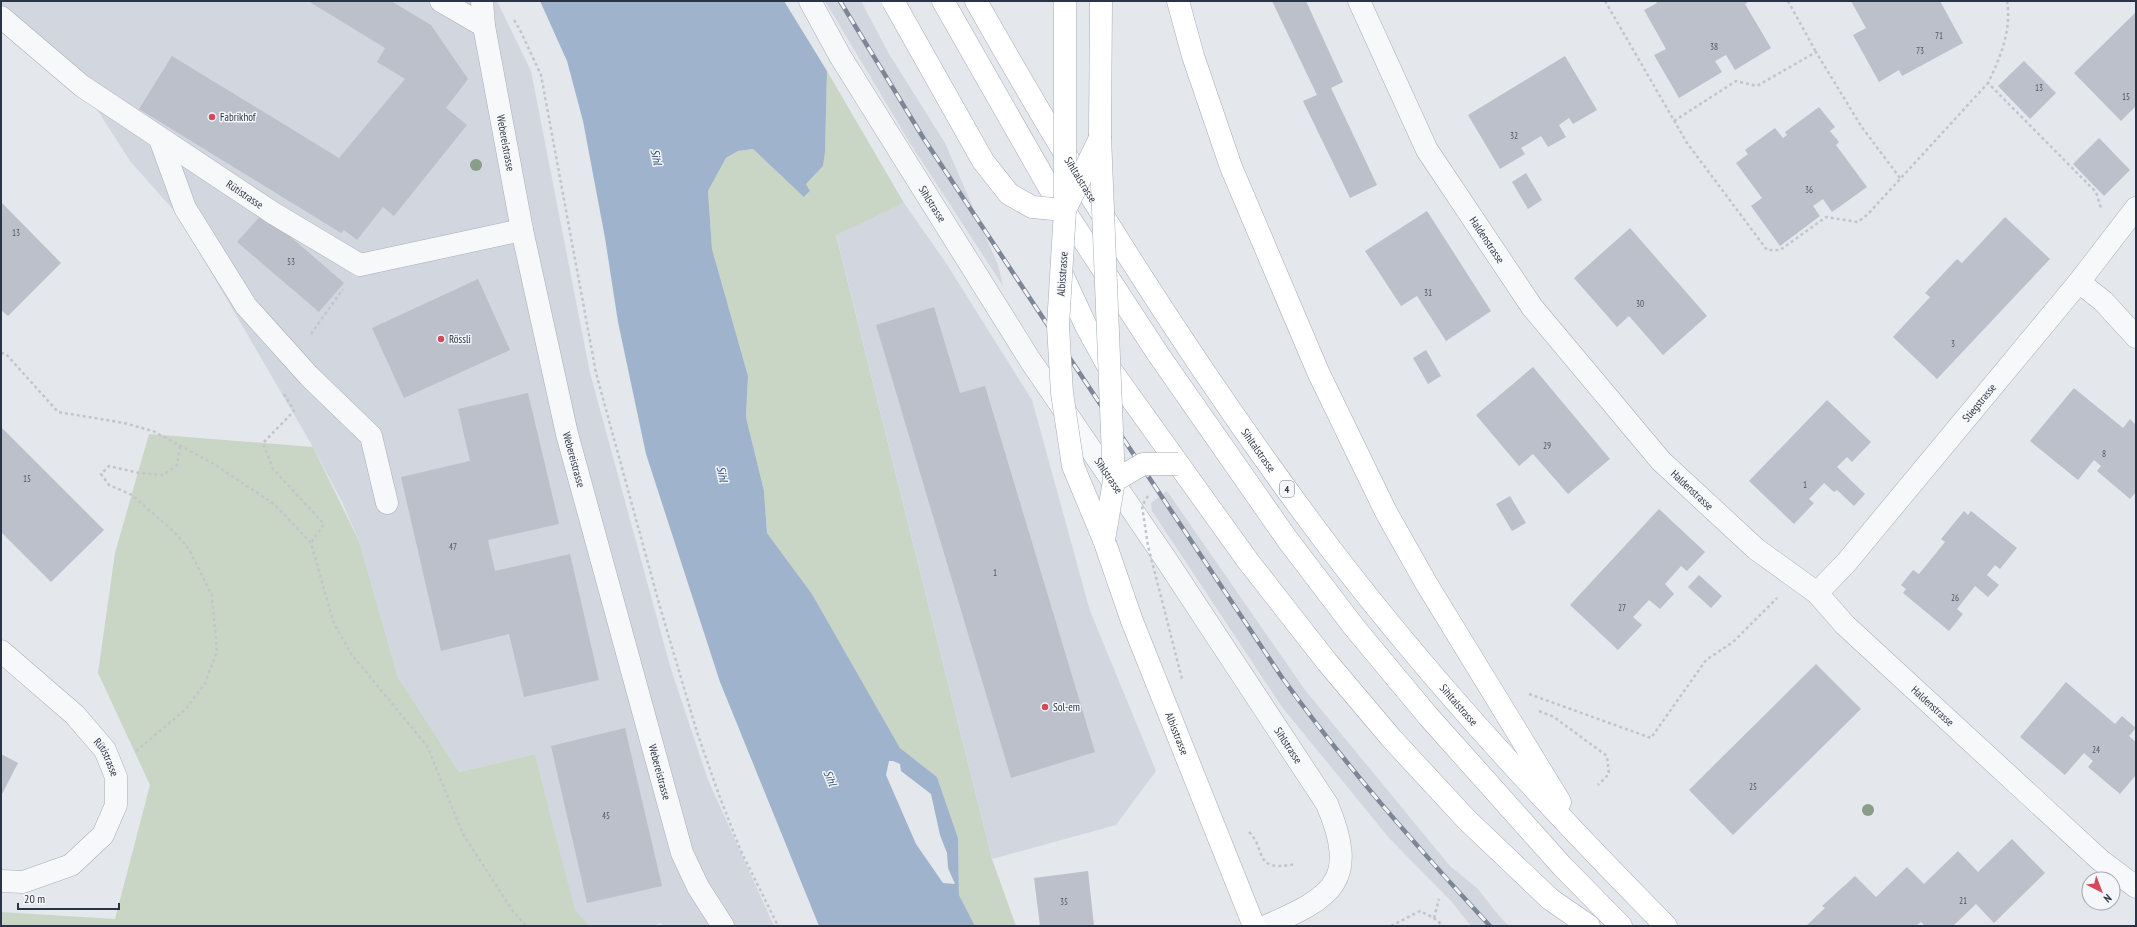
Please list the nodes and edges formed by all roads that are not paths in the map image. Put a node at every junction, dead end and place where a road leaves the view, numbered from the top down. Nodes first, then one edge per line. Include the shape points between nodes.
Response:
1 (441, 1) edge
2 (482, 1) edge
3 (810, 1) edge
4 (893, 1) edge
5 (942, 1) edge
6 (976, 1) edge
7 (1065, 1) edge
8 (1178, 1) edge
9 (1359, 1) edge
10 (1100, 11) edge
11 (1, 17) edge
12 (484, 26) junction
13 (1100, 136) junction
14 (160, 139) junction
15 (2136, 208) edge
16 (1065, 210) junction
17 (522, 230) junction
18 (1062, 274) junction
19 (2080, 282) junction
20 (2136, 337) edge
21 (1108, 366) junction
22 (1178, 464) junction
23 (1114, 481) junction
24 (387, 503) dead end
25 (1104, 540) junction
26 (1817, 593) junction
27 (1, 651) edge
28 (1587, 846) junction
29 (1, 881) edge
30 (2136, 887) edge
31 (723, 926) edge
32 (1254, 926) edge
33 (1266, 926) edge
34 (1589, 926) edge
35 (1621, 926) edge
36 (1666, 926) edge

1 - 12 street
2 - 12 street, Webereistrasse
3 - 33 street, Sihlstrasse via 840,56 1030,360 1328,804 1341,846 1340,868 1333,886 1323,897
4 - 16 main road, bridge via 983,161 1010,194 1032,207
5 - 35 main road via 1049,187 1158,354 1287,539 1354,627 1428,716 1562,866
6 - 28 main road, Sihltalstrasse / 4 via 1066,159 1181,339 1309,520 1379,610 1453,698
7 - 16 main road, Albisstrasse, bridge
8 - 28 main road via 1193,56 1231,167 1319,374 1386,512
9 - 26 street, Haldenstrasse via 1427,150 1532,307 1661,461 1756,549
10 - 13 main road, Albisstrasse
11 - 14 street, Rütistrasse via 82,86
12 - 17 street, Webereistrasse
13 - 16 main road, bridge
13 - 21 main road, Albisstrasse, bridge
14 - 17 street, Rütistrasse via 273,213 360,265
14 - 24 street via 185,208 246,306 309,376 371,436
15 - 19 street, Stiegstrasse
16 - 18 main road, Albisstrasse, bridge
17 - 31 street, Webereistrasse via 567,434 682,853 698,887
18 - 21 main road
18 - 25 main road, Albisstrasse, bridge via 1058,326 1062,394 1073,466
19 - 20 street via 2103,301
19 - 26 street, Stiegstrasse via 1846,563
21 - 22 main road, bridge
21 - 23 main road, Albisstrasse, bridge
22 - 23 main road, bridge via 1143,464
22 - 34 main road via 1248,561 1392,739 1467,820 1550,899
23 - 25 main road, Albisstrasse, bridge
25 - 32 main road, Albisstrasse via 1132,621
26 - 30 street, Haldenstrasse via 1845,625 2088,849
27 - 29 street, Rütistrasse via 75,715 105,750 116,777 116,804 103,835 71,865 23,882
28 - 36 main road, Sihltalstrasse / 4

